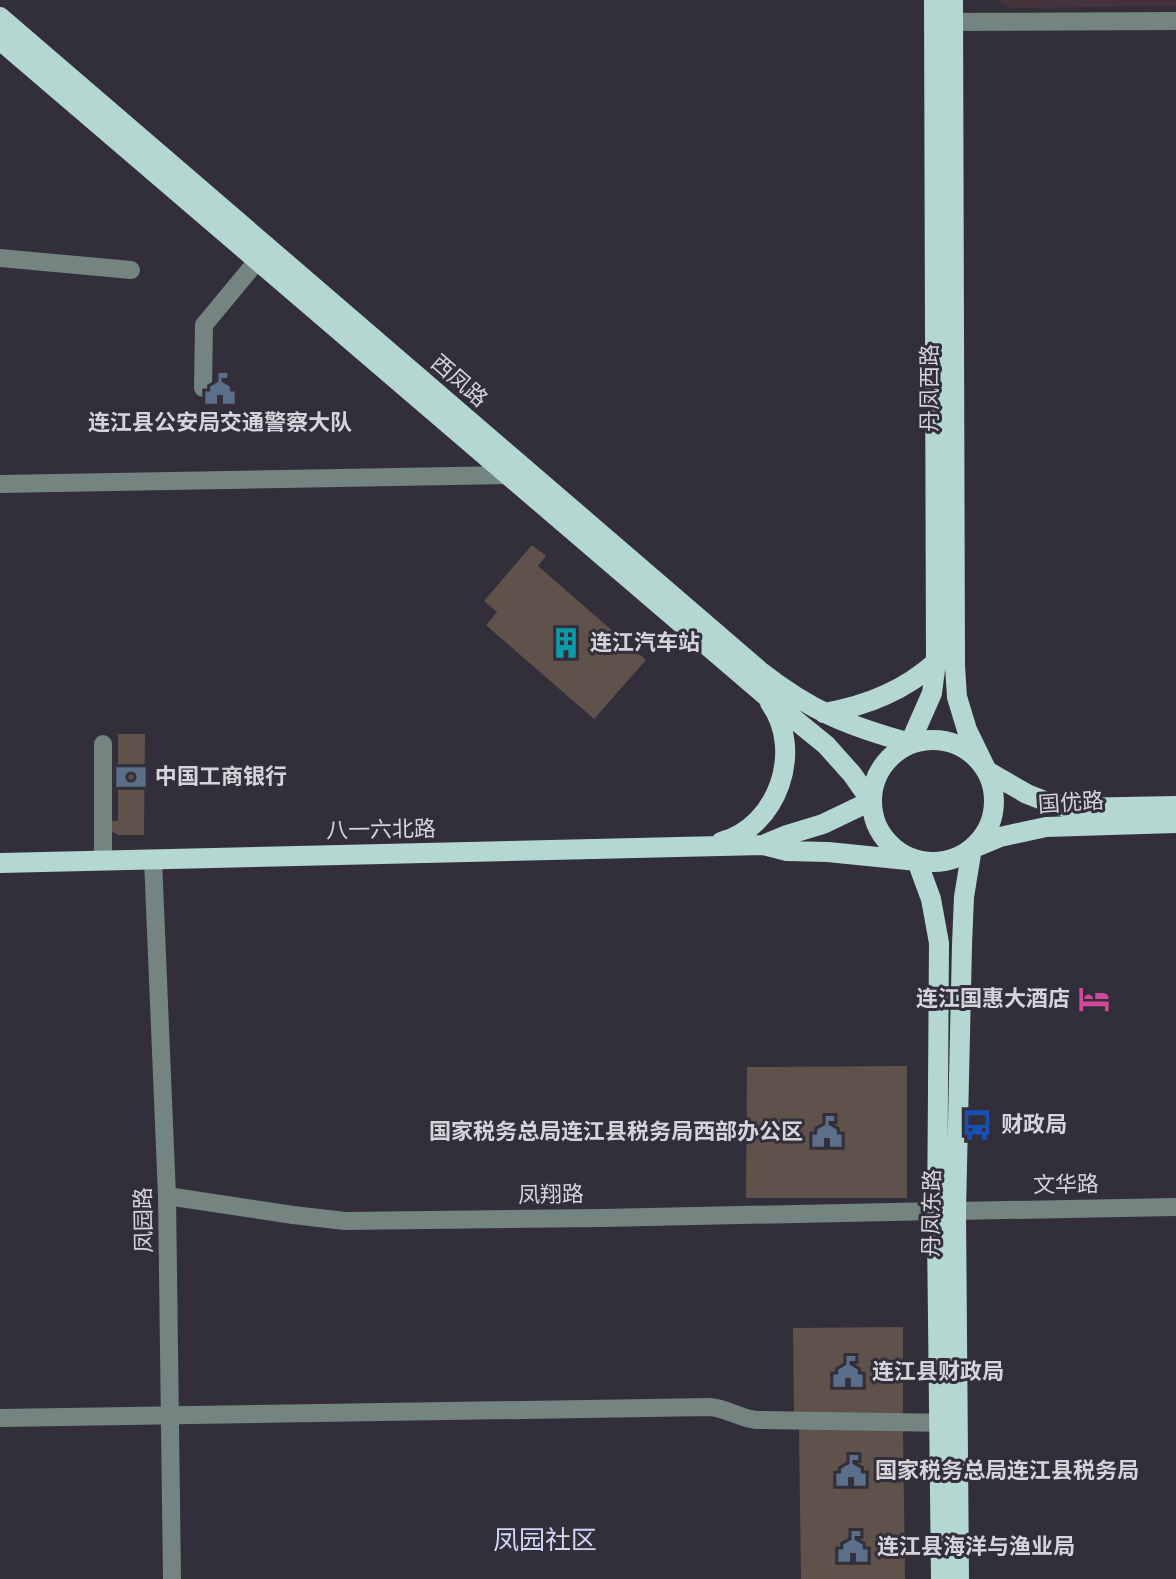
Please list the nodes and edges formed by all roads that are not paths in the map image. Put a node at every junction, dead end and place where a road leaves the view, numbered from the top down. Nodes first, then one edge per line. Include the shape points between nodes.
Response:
1 (934, 0) edge
2 (953, 0) edge
3 (0, 17) edge
4 (1176, 21) edge
5 (944, 22) junction
6 (0, 40) edge
7 (0, 258) edge
8 (257, 261) junction
9 (131, 270) dead end
10 (203, 388) dead end
11 (509, 475) junction
12 (0, 484) edge
13 (936, 662) junction
14 (766, 696) junction
15 (824, 713) junction
16 (910, 743) junction
17 (103, 744) dead end
18 (987, 771) junction
19 (871, 801) junction
20 (1176, 806) edge
21 (1176, 823) edge
22 (763, 845) junction
23 (706, 846) junction
24 (972, 848) junction
25 (153, 859) junction
26 (103, 861) junction
27 (917, 861) junction
28 (0, 863) edge
29 (167, 1196) junction
30 (1176, 1207) edge
31 (946, 1211) junction
32 (171, 1415) junction
33 (0, 1418) edge
34 (949, 1423) junction
35 (172, 1579) edge
36 (941, 1579) edge
37 (959, 1579) edge

1 - 5 main road, 丹凤西路
2 - 5 main road, 丹凤西路
3 - 15 main road, 西凤路 via 760,671
4 - 5 street
5 - 13 main road, 丹凤西路
5 - 18 main road, 丹凤西路 via 955,666 967,730
6 - 8 main road, 西凤路
7 - 9 street
8 - 10 street via 204,325
8 - 11 main road, 西凤路
11 - 12 street
11 - 14 main road, 西凤路
13 - 15 main road via 885,697
13 - 16 main road, 丹凤西路 via 932,693
14 - 19 main road, 西凤路 via 826,745
14 - 23 main road via 785,736 787,756 780,785 753,824 729,840
15 - 16 main road, 西凤路
16 - 18 main road via 945,740 962,746
16 - 19 main road via 886,760
17 - 26 street
18 - 20 main road, 国优路 via 1027,794 1070,808
18 - 24 main road via 993,786 991,820
19 - 22 main road, 八一六北路
19 - 27 main road via 879,832 902,855
21 - 24 main road, 国优路 via 1046,827
22 - 23 main road, 八一六北路
22 - 27 main road, 八一六北路
23 - 25 main road, 八一六北路
24 - 27 main road via 946,861
24 - 31 main road, 丹凤东路 via 964,897
25 - 26 main road, 八一六北路
25 - 29 street, 凤园路
26 - 28 main road, 八一六北路
27 - 31 main road, 丹凤东路 via 939,943
29 - 31 street, 凤翔路 via 345,1221
29 - 32 street, 凤园路
30 - 31 street, 文华路
31 - 34 main road, 丹凤东路
32 - 33 street
32 - 34 street via 718,1407 756,1420
32 - 35 street, 凤园路
34 - 36 main road, 丹凤东路
34 - 37 main road, 丹凤东路

